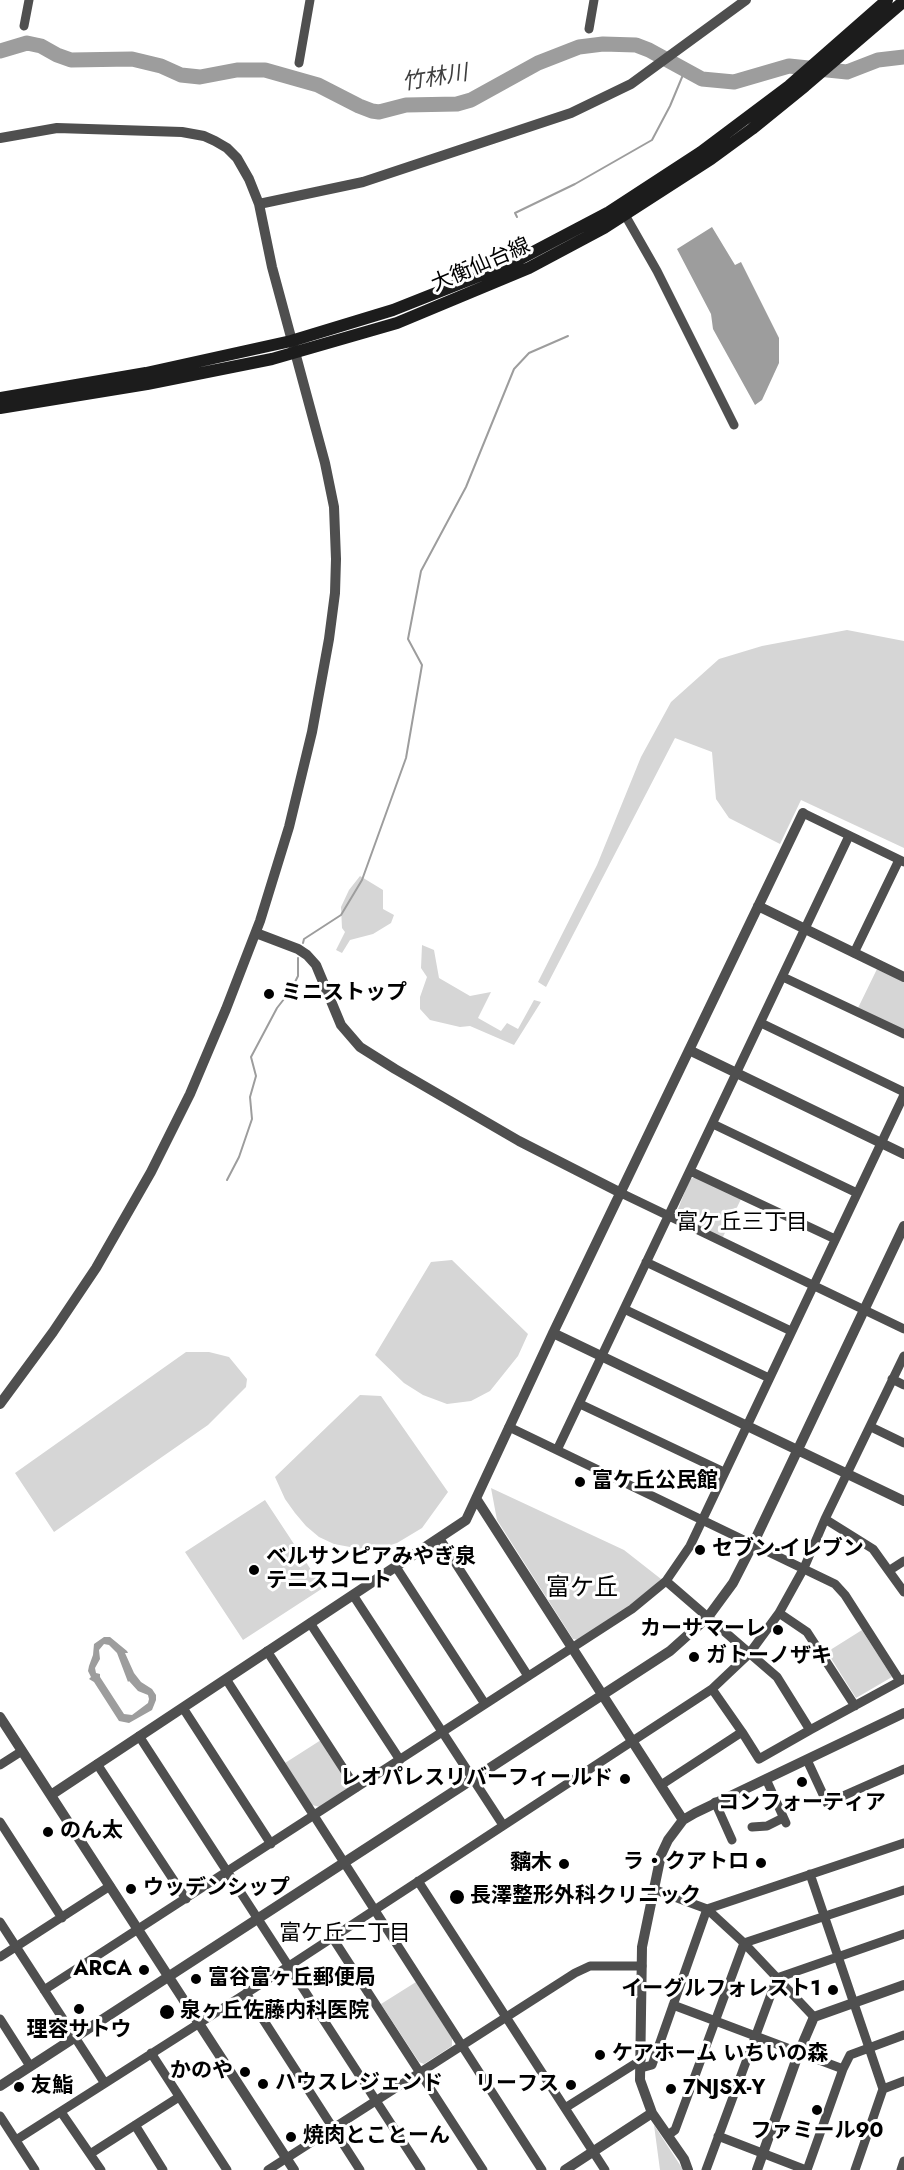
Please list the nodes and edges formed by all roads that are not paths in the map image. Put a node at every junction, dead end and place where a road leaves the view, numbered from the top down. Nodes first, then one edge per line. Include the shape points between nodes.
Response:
1 (29, 0) edge
2 (310, 0) edge
3 (594, 0) edge
4 (746, 0) edge
5 (887, 0) edge
6 (904, 1) edge
7 (24, 26) dead end
8 (589, 30) dead end
9 (298, 63) dead end
10 (0, 138) edge
11 (259, 204) junction
12 (625, 215) junction
13 (293, 347) junction
14 (0, 398) edge
15 (0, 408) edge
16 (734, 425) dead end
17 (803, 813) joint
18 (849, 836) junction
19 (902, 861) edge
20 (758, 906) junction
21 (806, 930) junction
22 (256, 933) junction
23 (854, 953) junction
24 (904, 976) edge
25 (783, 977) junction
26 (761, 1023) junction
27 (904, 1034) edge
28 (689, 1050) junction
29 (737, 1074) junction
30 (904, 1093) edge
31 (713, 1124) junction
32 (881, 1143) junction
33 (904, 1154) edge
34 (690, 1171) junction
35 (621, 1193) junction
36 (857, 1193) junction
37 (668, 1217) junction
38 (904, 1226) edge
39 (836, 1239) junction
40 (646, 1262) junction
41 (814, 1286) junction
42 (624, 1309) junction
43 (864, 1310) junction
44 (904, 1329) edge
45 (791, 1331) junction
46 (553, 1333) junction
47 (601, 1356) junction
48 (904, 1356) edge
49 (770, 1378) junction
50 (892, 1380) junction
51 (904, 1385) edge
52 (0, 1404) edge
53 (580, 1404) junction
54 (871, 1426) junction
55 (509, 1427) junction
56 (746, 1427) junction
57 (904, 1443) edge
58 (557, 1450) junction
59 (798, 1450) junction
60 (724, 1472) junction
61 (848, 1473) junction
62 (477, 1500) junction
63 (904, 1501) edge
64 (702, 1520) junction
65 (825, 1520) junction
66 (440, 1539) junction
67 (753, 1544) junction
68 (904, 1561) edge
69 (396, 1567) junction
70 (804, 1568) junction
71 (890, 1570) junction
72 (666, 1581) junction
73 (904, 1592) edge
74 (352, 1595) junction
75 (779, 1613) junction
76 (708, 1617) junction
77 (310, 1623) junction
78 (573, 1648) junction
79 (267, 1651) junction
80 (749, 1654) junction
81 (528, 1676) junction
82 (226, 1678) junction
83 (902, 1680) edge
84 (712, 1689) junction
85 (603, 1694) junction
86 (485, 1704) junction
87 (855, 1706) junction
88 (183, 1708) junction
89 (904, 1713) edge
90 (0, 1716) edge
91 (810, 1730) junction
92 (442, 1732) junction
93 (742, 1732) junction
94 (139, 1736) junction
95 (633, 1742) junction
96 (22, 1751) junction
97 (400, 1760) junction
98 (807, 1760) junction
99 (97, 1764) junction
100 (0, 1766) edge
101 (904, 1769) edge
102 (472, 1779) junction
103 (766, 1779) junction
104 (661, 1785) junction
105 (357, 1788) junction
106 (51, 1795) junction
107 (715, 1802) junction
108 (314, 1816) junction
109 (683, 1820) junction
110 (0, 1822) edge
111 (503, 1825) junction
112 (752, 1827) dead end
113 (732, 1840) dead end
114 (904, 1843) edge
115 (271, 1844) junction
116 (344, 1863) junction
117 (228, 1872) junction
118 (810, 1874) junction
119 (418, 1881) junction
120 (110, 1886) junction
121 (653, 1889) junction
122 (904, 1890) edge
123 (186, 1899) junction
124 (374, 1909) junction
125 (707, 1909) junction
126 (824, 1917) junction
127 (62, 1918) junction
128 (258, 1918) junction
129 (0, 1922) edge
130 (138, 1930) junction
131 (904, 1934) edge
132 (332, 1937) junction
133 (744, 1943) junction
134 (17, 1947) junction
135 (837, 1957) junction
136 (0, 1958) edge
137 (289, 1966) junction
138 (642, 1966) junction
139 (168, 1976) junction
140 (777, 1978) junction
141 (904, 1985) edge
142 (44, 1990) junction
143 (246, 1993) junction
144 (852, 2003) junction
145 (673, 2006) junction
146 (505, 2017) junction
147 (814, 2017) junction
148 (0, 2019) edge
149 (714, 2021) junction
150 (199, 2023) junction
151 (904, 2035) edge
152 (756, 2036) junction
153 (74, 2037) junction
154 (462, 2045) junction
155 (868, 2047) junction
156 (799, 2052) junction
157 (151, 2053) junction
158 (641, 2064) junction
159 (30, 2066) junction
160 (843, 2069) junction
161 (420, 2074) junction
162 (904, 2081) edge
163 (104, 2082) junction
164 (0, 2086) edge
165 (883, 2089) junction
166 (179, 2097) junction
167 (376, 2100) junction
168 (565, 2108) junction
169 (61, 2112) junction
170 (652, 2113) junction
171 (0, 2116) edge
172 (135, 2125) junction
173 (333, 2129) junction
174 (668, 2135) junction
175 (718, 2136) junction
176 (16, 2140) junction
177 (593, 2152) junction
178 (763, 2153) junction
179 (90, 2154) junction
180 (286, 2158) junction
181 (904, 2161) edge
182 (35, 2170) edge
183 (101, 2170) edge
184 (163, 2170) edge
185 (227, 2170) edge
186 (267, 2170) edge
187 (294, 2170) edge
188 (360, 2170) edge
189 (421, 2170) edge
190 (483, 2170) edge
191 (542, 2170) edge
192 (565, 2170) edge
193 (605, 2170) edge
194 (688, 2170) edge
195 (706, 2170) edge
196 (757, 2170) edge
197 (806, 2170) edge
198 (855, 2170) edge
199 (901, 2170) edge

1 - 7 street
2 - 9 street
3 - 8 street
4 - 11 street via 619,92 571,113 363,182
5 - 13 main road, 大衡仙台線 via 789,86 701,152 609,212 514,262
6 - 12 main road, 大衡仙台線 via 752,129
10 - 11 street via 57,128 204,136 237,158
11 - 13 street
12 - 13 main road, 大衡仙台線 via 529,268 397,323
12 - 16 street
13 - 14 main road, 大衡仙台線
13 - 15 main road, 大衡仙台線 via 147,384
13 - 22 street via 334,507 335,593 312,732 289,827
17 - 18 street
17 - 20 street
18 - 19 street
18 - 21 street
19 - 23 street
20 - 21 street
20 - 28 street
21 - 23 street
21 - 25 street
22 - 35 street via 307,955 316,965 341,1025 360,1047 511,1136
22 - 52 street via 190,1094 151,1172 90,1277
23 - 24 street
25 - 26 street
25 - 27 street
26 - 29 street
26 - 30 street
28 - 29 street
28 - 35 street
29 - 31 street
29 - 32 street
30 - 32 street
31 - 34 street
31 - 36 street
32 - 33 street
32 - 36 street
34 - 37 street
34 - 39 street
35 - 37 street
35 - 46 street
36 - 39 street
37 - 40 street
37 - 41 street
38 - 43 street
39 - 41 street
40 - 42 street
40 - 45 street
41 - 43 street
41 - 45 street
42 - 47 street
42 - 49 street
43 - 44 street
43 - 59 street
45 - 49 street
46 - 47 street
46 - 55 street
47 - 53 street
47 - 56 street
48 - 50 street
49 - 56 street
50 - 51 street
50 - 54 street
53 - 58 street
53 - 60 street
54 - 57 street
54 - 61 street
55 - 58 street
55 - 62 street
56 - 59 street
56 - 60 street
58 - 64 street
59 - 61 street
59 - 67 street
60 - 64 street
61 - 63 street
61 - 65 street
62 - 66 street via 466,1520
62 - 78 street
64 - 67 street
64 - 72 street
65 - 70 street
65 - 71 street via 873,1549
66 - 69 street
66 - 81 street
67 - 70 street
67 - 76 street via 733,1583
68 - 71 street
69 - 74 street
69 - 86 street
70 - 75 street
70 - 83 street via 835,1584
71 - 73 street
72 - 76 street
72 - 78 street
74 - 77 street
74 - 92 street
75 - 80 street
75 - 87 street via 807,1632
76 - 80 street
76 - 85 street via 670,1651
77 - 79 street
77 - 97 street
78 - 81 street
78 - 85 street
79 - 82 street
79 - 105 street
80 - 84 street
80 - 91 street via 777,1677
81 - 86 street
82 - 88 street
82 - 108 street
83 - 87 street
84 - 93 street
84 - 95 street
85 - 95 street
85 - 102 street
86 - 92 street
87 - 91 street
88 - 94 street
88 - 115 street
89 - 98 street
90 - 96 street
91 - 93 street via 759,1759
92 - 97 street
92 - 102 street
93 - 104 street
94 - 99 street
94 - 117 street
95 - 104 street
95 - 111 street
96 - 100 street
96 - 106 street
97 - 105 street
98 - 101 street via 827,1803
98 - 103 street
99 - 106 street
99 - 123 street
102 - 111 street
102 - 116 street
103 - 107 street
103 - 112 street via 785,1821
104 - 109 street
105 - 108 street
106 - 120 street
107 - 109 street
107 - 113 street
108 - 115 street
108 - 116 street
109 - 121 street via 661,1855
110 - 127 street
111 - 119 street
114 - 118 street
115 - 117 street
116 - 124 street
116 - 128 street
117 - 123 street
117 - 128 street
118 - 125 street
118 - 126 street
119 - 124 street
119 - 146 street
120 - 127 street
120 - 130 street
121 - 125 street
121 - 138 street
122 - 126 street
123 - 130 street
124 - 132 street
124 - 154 street
125 - 133 street
125 - 145 street
126 - 133 street
126 - 135 street
127 - 134 street
128 - 137 street
128 - 139 street
129 - 134 street
130 - 139 street
130 - 142 street
131 - 135 street
132 - 137 street
132 - 161 street
133 - 140 street
133 - 149 street
134 - 136 street
134 - 142 street
135 - 140 street
135 - 144 street
137 - 143 street
137 - 167 street
138 - 146 street via 590,1966
138 - 158 street
139 - 150 street
139 - 153 street
140 - 147 street
140 - 152 street
141 - 144 street
142 - 153 street
143 - 150 street
143 - 173 street
144 - 147 street
144 - 155 street
145 - 149 street
145 - 158 street via 652,2065
146 - 154 street
146 - 168 street
147 - 156 street
148 - 159 street
149 - 152 street
149 - 174 street via 675,2130
150 - 157 street
150 - 180 street
151 - 155 street
152 - 156 street
152 - 175 street
153 - 159 street
153 - 163 street
154 - 161 street
154 - 191 street
155 - 160 street via 850,2055
155 - 165 street
156 - 160 street
156 - 178 street
157 - 163 street
157 - 166 street
158 - 168 street
158 - 170 street via 642,2087
159 - 164 street
160 - 197 street
161 - 167 street
161 - 190 street
162 - 165 street
163 - 169 street
165 - 198 street
166 - 172 street
166 - 185 street
167 - 173 street
167 - 189 street
168 - 177 street
169 - 176 street
169 - 179 street
170 - 174 street
170 - 177 street
171 - 176 street
172 - 179 street
172 - 184 street
173 - 180 street
173 - 188 street
174 - 194 street
175 - 178 street
175 - 195 street
176 - 182 street
177 - 192 street
177 - 193 street
178 - 196 street
178 - 197 street
179 - 183 street
180 - 186 street
180 - 187 street
181 - 199 street

